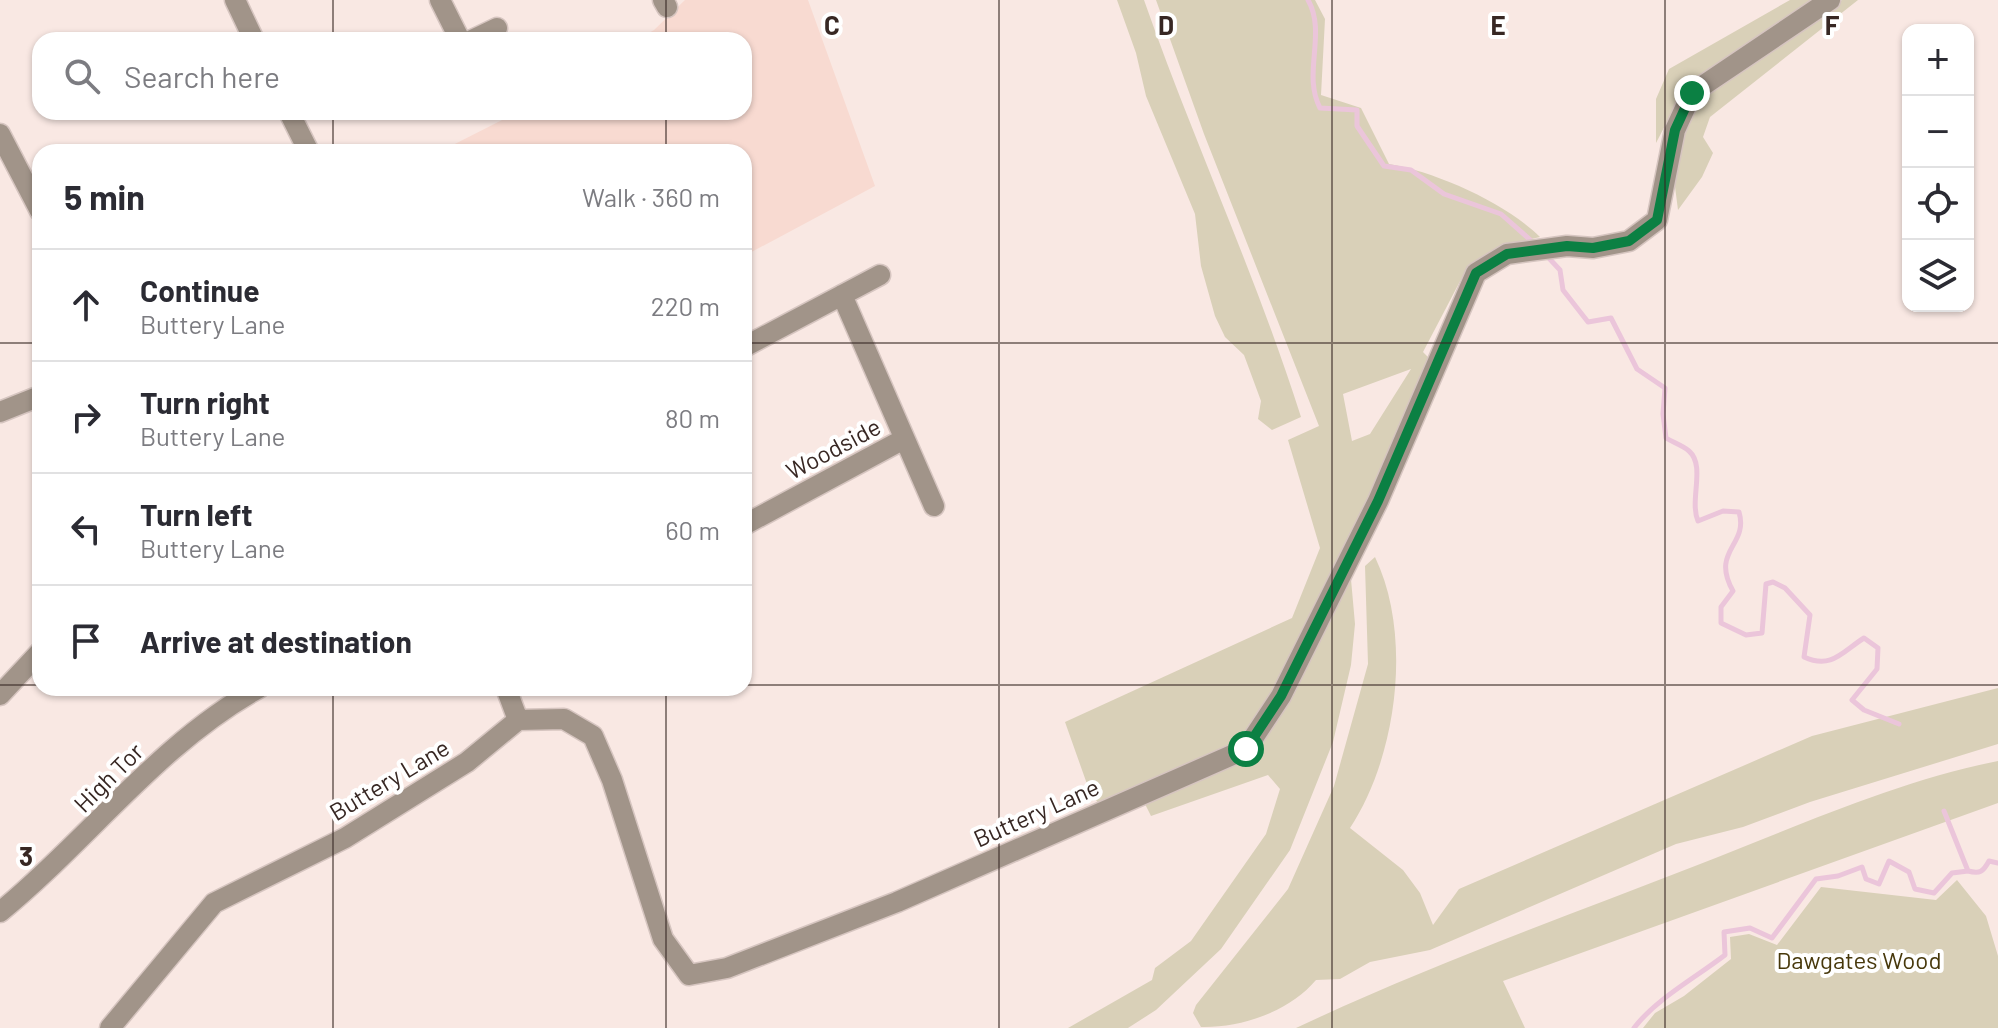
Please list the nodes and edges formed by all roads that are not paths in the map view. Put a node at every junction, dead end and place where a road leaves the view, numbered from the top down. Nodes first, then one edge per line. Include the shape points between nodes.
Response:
1 (235, 0) edge
2 (440, 0) edge
3 (1830, 0) edge
4 (497, 28) dead end
5 (250, 32) edge
6 (456, 32) edge
7 (489, 32) edge
8 (293, 120) edge
9 (0, 134) edge
10 (305, 144) edge
11 (32, 196) edge
12 (880, 275) dead end
13 (842, 295) junction
14 (752, 343) edge
15 (32, 399) edge
16 (0, 412) edge
17 (904, 439) junction
18 (934, 506) dead end
19 (752, 521) edge
20 (32, 661) edge
21 (0, 695) edge
22 (244, 696) edge
23 (509, 696) edge
24 (518, 720) junction
25 (0, 912) edge
26 (110, 1028) edge

1 - 5 street
2 - 6 street
3 - 24 street, Buttery Lane via 1692,93 1675,130 1657,220 1629,241 1507,254 1476,273 1378,501 1281,696 1246,749 897,902 727,968 689,975 663,939 593,736 564,719
4 - 7 street
8 - 10 street
9 - 11 street
12 - 13 street
13 - 14 street
13 - 17 street, Woodside
15 - 16 street
17 - 18 street, Woodside
17 - 19 street, Woodside
20 - 21 street
22 - 25 street, High Tor via 174,749 50,871
23 - 24 street
24 - 26 street, Buttery Lane via 467,762 345,838 214,903

